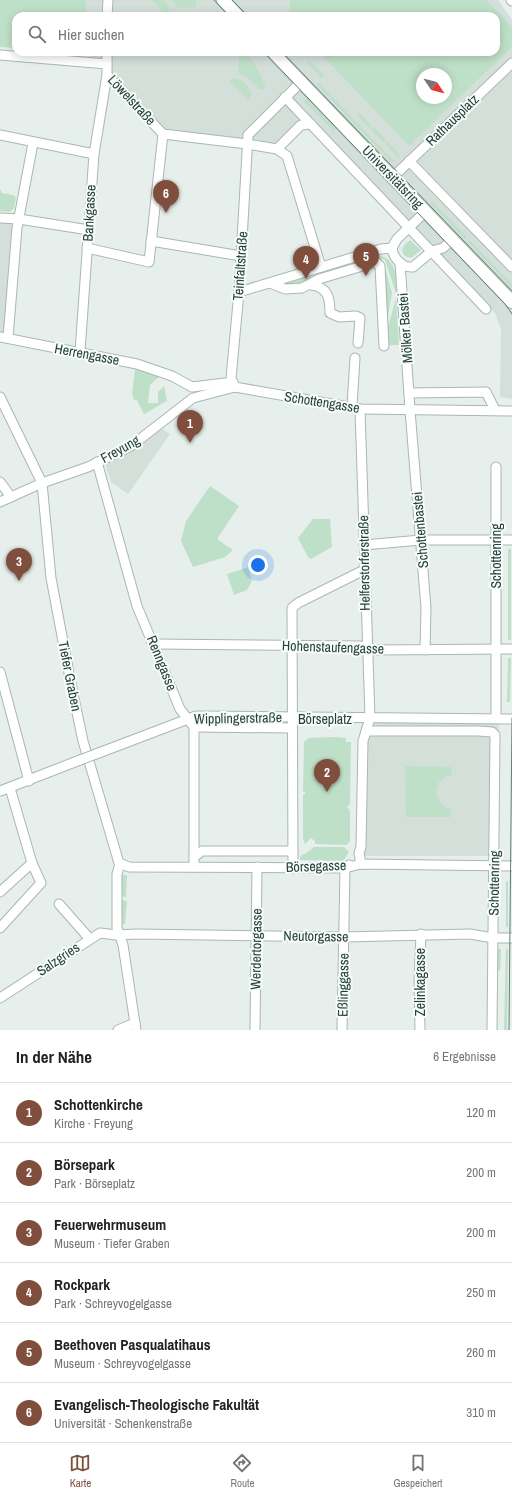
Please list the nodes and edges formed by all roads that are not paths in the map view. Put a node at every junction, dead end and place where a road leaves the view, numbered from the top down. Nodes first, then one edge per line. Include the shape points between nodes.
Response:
1 (108, 0) edge
2 (223, 0) edge
3 (107, 12) edge
4 (234, 12) edge
5 (0, 55) edge
6 (107, 56) edge
7 (276, 56) edge
8 (512, 63) edge
9 (107, 64) junction
10 (107, 75) junction
11 (301, 82) junction
12 (285, 97) junction
13 (311, 124) junction
14 (0, 134) edge
15 (163, 134) junction
16 (33, 143) junction
17 (247, 144) junction
18 (277, 149) junction
19 (94, 154) junction
20 (409, 161) junction
21 (393, 177) junction
22 (426, 211) junction
23 (0, 218) edge
24 (19, 219) junction
25 (409, 228) junction
26 (89, 230) junction
27 (453, 239) junction
28 (151, 241) junction
29 (87, 248) junction
30 (392, 248) junction
31 (432, 251) junction
32 (241, 256) junction
33 (400, 263) junction
34 (321, 267) junction
35 (512, 267) edge
36 (270, 283) junction
37 (311, 285) junction
38 (239, 292) junction
39 (512, 302) edge
40 (486, 309) dead end
41 (4, 338) edge
42 (358, 343) dead end
43 (384, 346) dead end
44 (80, 352) junction
45 (356, 358) dead end
46 (231, 378) junction
47 (192, 387) junction
48 (235, 387) junction
49 (409, 393) junction
50 (0, 397) edge
51 (189, 400) junction
52 (356, 407) junction
53 (410, 410) junction
54 (495, 410) junction
55 (512, 411) edge
56 (96, 462) junction
57 (496, 467) dead end
58 (0, 482) edge
59 (42, 484) junction
60 (11, 497) junction
61 (0, 502) edge
62 (420, 540) junction
63 (495, 540) junction
64 (512, 540) edge
65 (364, 545) junction
66 (364, 570) junction
67 (154, 644) junction
68 (292, 646) junction
69 (367, 647) junction
70 (496, 649) junction
71 (512, 649) edge
72 (426, 650) junction
73 (0, 672) edge
74 (3, 695) edge
75 (291, 717) junction
76 (188, 718) junction
77 (370, 718) junction
78 (496, 718) junction
79 (512, 719) edge
80 (194, 728) junction
81 (291, 728) junction
82 (366, 731) junction
83 (29, 781) junction
84 (10, 788) junction
85 (0, 792) edge
86 (293, 851) junction
87 (359, 853) junction
88 (194, 862) junction
89 (32, 863) junction
90 (120, 864) junction
91 (361, 864) junction
92 (494, 865) junction
93 (512, 866) edge
94 (257, 867) junction
95 (293, 868) junction
96 (345, 868) junction
97 (0, 892) edge
98 (59, 904) dead end
99 (0, 928) edge
100 (421, 934) junction
101 (120, 935) junction
102 (257, 935) junction
103 (344, 937) junction
104 (89, 938) junction
105 (493, 938) junction
106 (512, 938) edge
107 (0, 998) edge
108 (136, 1026) edge
109 (118, 1030) edge
110 (255, 1030) edge
111 (342, 1030) edge
112 (420, 1030) edge
113 (492, 1030) edge

1 - 3 street
2 - 4 main road
5 - 9 street, Löwelstraße
6 - 9 street
7 - 11 main road, Universitätsring
8 - 20 street, Rathausplatz
9 - 10 street, Löwelstraße
10 - 15 street, Löwelstraße
10 - 19 street, Bankgasse
11 - 12 street
11 - 21 main road, Universitätsring
12 - 13 street, Universitätsring
12 - 17 street via 248,135
13 - 18 street via 301,125
13 - 25 street, Universitätsring
14 - 16 street
15 - 17 street, Löwelstraße
15 - 28 street
16 - 19 street
16 - 24 street
17 - 18 street, Löwelstraße
17 - 32 street, Teinfaltstraße
18 - 34 street via 287,156
19 - 26 street, Bankgasse
20 - 21 street, Rathausplatz
20 - 35 street, Universitätsring
21 - 22 main road, Universitätsring
22 - 25 street
22 - 27 main road, Universitätsring
23 - 24 street
24 - 26 street
24 - 41 street
25 - 30 street via 397,239
25 - 31 street, Universitätsring
26 - 29 street, Bankgasse
27 - 31 street via 443,248
27 - 39 main road, Universitätsring
28 - 29 street via 149,262
28 - 32 street
29 - 44 street, Bankgasse
30 - 33 street, Mölker Bastei
30 - 34 street
31 - 33 street via 413,267
31 - 40 street, Universitätsring
32 - 38 street, Teinfaltstraße
33 - 49 street, Mölker Bastei
34 - 36 street
36 - 37 street via 285,290
36 - 38 street
37 - 42 street via 318,286 326,292 330,298 330,313 339,317 360,318
37 - 43 street, Mölker Bastei via 319,279 376,262 380,266
38 - 46 street, Teinfaltstraße
41 - 44 street, Herrengasse
44 - 47 street, Herrengasse via 137,364 172,376
45 - 52 street, Helferstorferstraße
46 - 47 street via 226,383
46 - 48 street, Teinfaltstraße
47 - 51 street
48 - 51 street, Freyung
48 - 52 street, Schottengasse
49 - 53 street
49 - 54 street via 486,392
50 - 59 street
51 - 56 street, Freyung via 131,446
52 - 53 street, Schottengasse
52 - 65 street, Helferstorferstraße
53 - 54 street, Schottengasse
53 - 62 street, Schottenbastei
54 - 55 street, Schottengasse
56 - 59 street, Freyung
56 - 67 street, Renngasse via 137,606
57 - 63 street, Schottenring
58 - 60 street
59 - 60 street, Freyung
59 - 90 street, Tiefer Graben via 51,578 83,741 116,860
60 - 61 street, Freyung
62 - 63 street
62 - 65 street
62 - 72 street, Schottenbastei via 426,608
63 - 64 street
63 - 70 street, Schottenring
65 - 66 street, Helferstorferstraße
66 - 68 street via 293,606
66 - 69 street, Helferstorferstraße
67 - 68 street, Hohenstaufengasse
67 - 76 street, Renngasse via 180,709
68 - 69 street, Hohenstaufengasse
68 - 75 street
69 - 72 street, Hohenstaufengasse via 376,650
69 - 77 street, Helferstorferstraße
70 - 71 street, Hohenstaufengasse
70 - 72 street, Hohenstaufengasse
70 - 78 street, Schottenring
73 - 74 street
74 - 83 street
75 - 76 street, Wipplingerstraße
75 - 77 street, Börseplatz
75 - 81 street, Börseplatz
76 - 80 street, Renngasse
76 - 83 street, Wipplingerstraße, bridge
77 - 78 street
77 - 82 street, Börseplatz
78 - 79 street
80 - 81 street, Wipplingerstraße
80 - 88 street
81 - 86 street, Börseplatz
82 - 87 street, Börseplatz via 362,741
82 - 92 street, Schottenring via 492,732 495,735
83 - 84 street
84 - 85 street
84 - 89 street
86 - 88 street, Börsegasse via 202,851
86 - 95 street, Börseplatz
87 - 91 street, Börseplatz
87 - 96 street
88 - 90 street, Börsegasse via 129,867
88 - 94 street, Börsegasse
89 - 97 street
89 - 99 street via 41,883
90 - 101 street via 117,879 117,923
91 - 92 street, Börsegasse
91 - 96 street, Börsegasse
92 - 93 street, Börsegasse
92 - 105 street, Schottenring
94 - 95 street, Börsegasse
94 - 102 street, Werdertorgasse
95 - 96 street, Börsegasse
96 - 103 street, Eßlinggasse
98 - 104 street
100 - 103 street, Neutorgasse
100 - 105 street, Neutorgasse via 470,934
100 - 112 street, Zelinkagasse
101 - 102 street, Neutorgasse
101 - 104 street, Salzgries via 100,933
101 - 108 street
102 - 103 street, Neutorgasse
102 - 110 street, Werdertorgasse
103 - 111 street, Eßlinggasse
104 - 107 street, Salzgries
105 - 106 street, Neutorgasse
105 - 113 street, Schottenring
108 - 109 street

